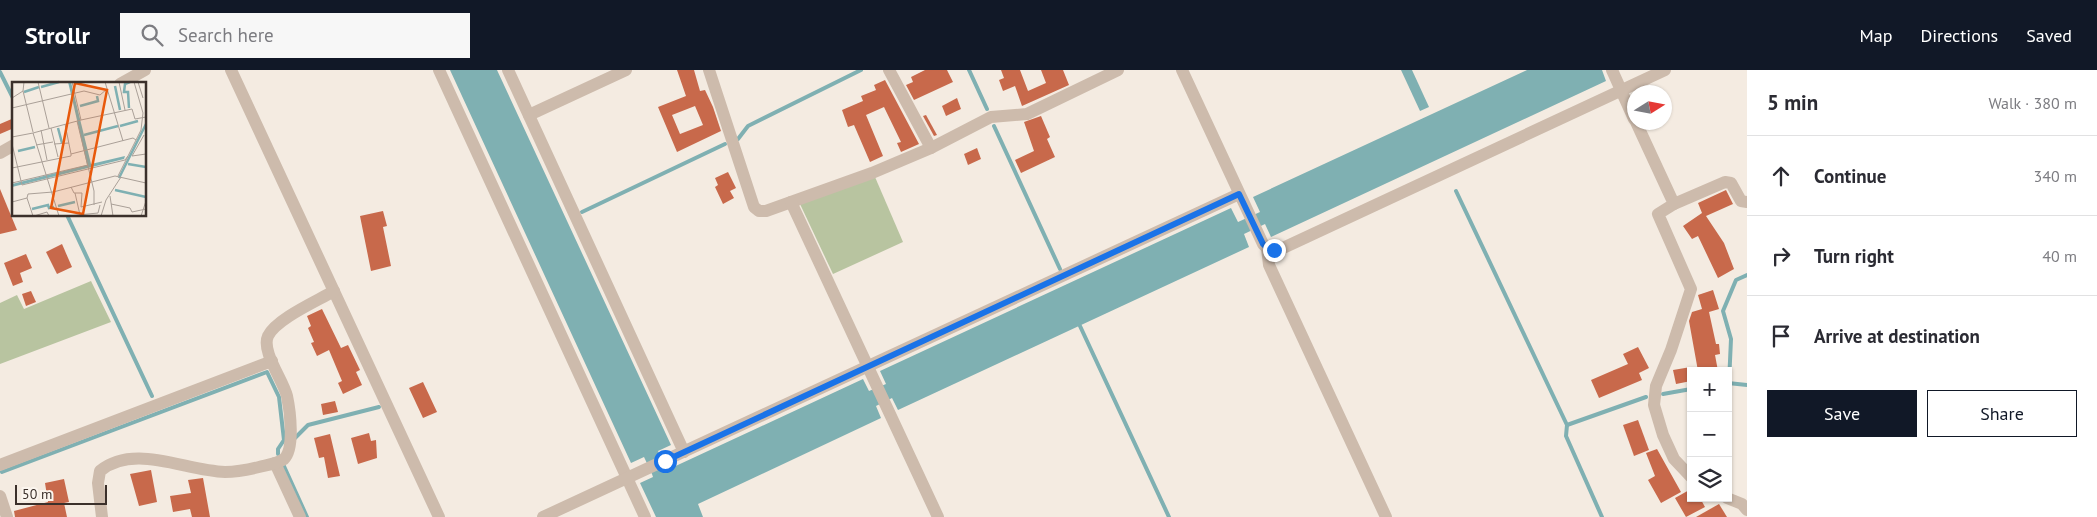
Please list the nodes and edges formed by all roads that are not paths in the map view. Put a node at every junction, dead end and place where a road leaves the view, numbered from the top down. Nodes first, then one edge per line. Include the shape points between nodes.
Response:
1 (145, 70) edge
2 (231, 70) edge
3 (439, 70) edge
4 (508, 70) edge
5 (626, 70) edge
6 (709, 70) edge
7 (889, 70) edge
8 (1118, 70) edge
9 (1182, 70) edge
10 (1612, 70) edge
11 (1665, 70) edge
12 (124, 82) edge
13 (1621, 90) junction
14 (1627, 103) edge
15 (529, 115) junction
16 (1640, 130) edge
17 (12, 146) edge
18 (931, 148) junction
19 (0, 153) edge
20 (1239, 194) junction
21 (791, 202) junction
22 (1747, 202) edge
23 (1674, 204) junction
24 (1267, 248) junction
25 (334, 291) junction
26 (272, 360) junction
27 (868, 366) junction
28 (684, 452) junction
29 (275, 463) junction
30 (0, 465) edge
31 (1687, 473) edge
32 (627, 479) junction
33 (0, 496) edge
34 (1732, 500) edge
35 (1747, 510) edge
36 (7, 517) edge
37 (102, 517) edge
38 (300, 517) edge
39 (439, 517) edge
40 (543, 517) edge
41 (645, 517) edge
42 (938, 517) edge
43 (1386, 517) edge

1 - 12 street
2 - 25 street
3 - 32 street
4 - 15 street
5 - 15 street
6 - 21 street via 754,207 766,211
7 - 18 street
8 - 18 street via 1027,114 991,117
9 - 20 street
10 - 13 street
11 - 13 street
13 - 14 street
13 - 24 street via 1283,248
15 - 28 street
16 - 23 street
17 - 19 street
18 - 21 street
20 - 24 street
20 - 27 street
21 - 27 street
22 - 23 street via 1740,201 1731,183 1726,182
23 - 31 street via 1658,214 1691,289 1656,386 1654,405 1674,459
24 - 43 street via 1269,265
25 - 26 street via 275,326 267,337 267,349
25 - 39 street
26 - 29 street via 287,396 291,428 290,448 285,458
26 - 30 street
27 - 28 street
27 - 42 street
28 - 32 street
29 - 37 street via 223,472 132,458 107,465 100,471 98,483
29 - 38 street
32 - 40 street
32 - 41 street
33 - 36 street
34 - 35 street

